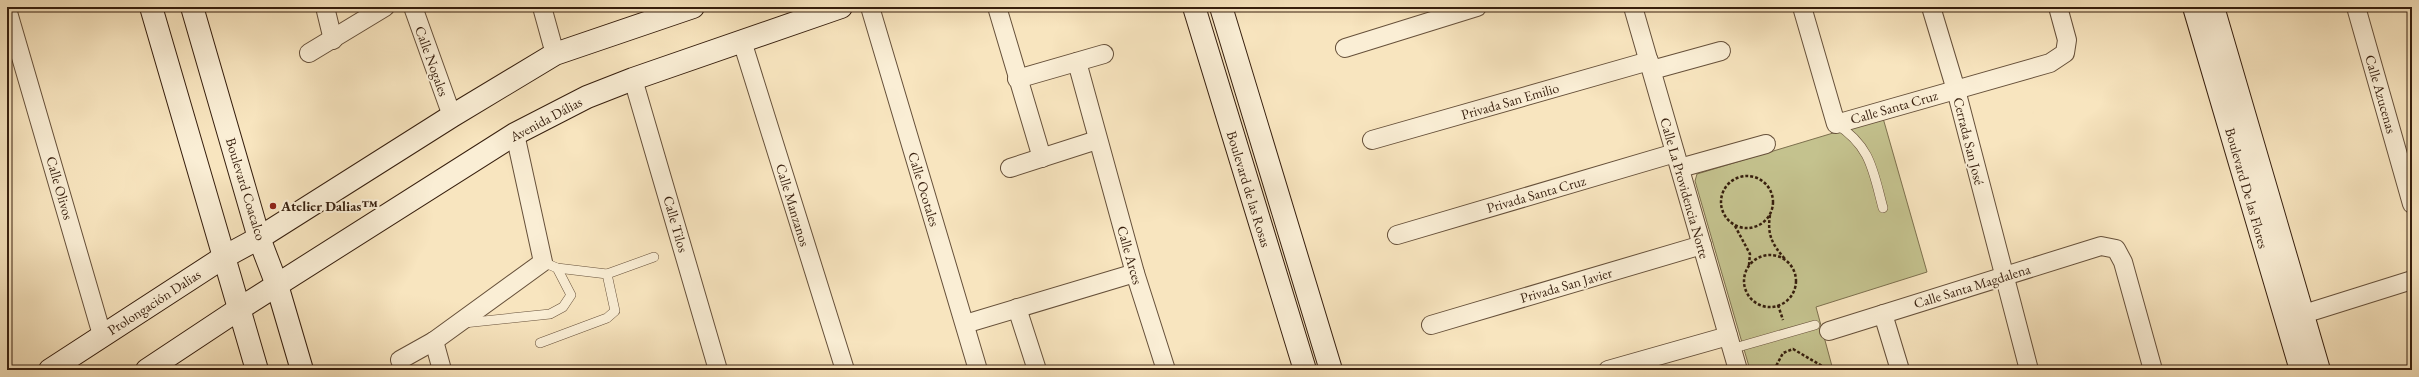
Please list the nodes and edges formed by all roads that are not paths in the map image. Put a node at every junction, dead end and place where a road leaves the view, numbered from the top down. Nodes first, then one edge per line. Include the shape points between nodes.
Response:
1 (151, 7) edge
2 (192, 7) edge
3 (325, 7) edge
4 (385, 7) edge
5 (413, 7) edge
6 (542, 7) edge
7 (693, 7) edge
8 (841, 7) edge
9 (870, 7) edge
10 (997, 7) edge
11 (1194, 7) edge
12 (1221, 7) edge
13 (1477, 7) edge
14 (1633, 7) edge
15 (1802, 7) edge
16 (1931, 7) edge
17 (2058, 7) edge
18 (2194, 7) edge
19 (2213, 7) edge
20 (2356, 7) edge
21 (7, 9) edge
22 (334, 40) junction
23 (742, 41) junction
24 (1345, 48) dead end
25 (1721, 51) dead end
26 (309, 53) dead end
27 (555, 54) junction
28 (1104, 54) dead end
29 (14, 58) edge
30 (1077, 62) junction
31 (1650, 66) junction
32 (634, 79) junction
33 (1017, 79) junction
34 (1956, 90) junction
35 (452, 116) junction
36 (1836, 124) junction
37 (515, 134) junction
38 (1097, 140) junction
39 (1372, 140) dead end
40 (1766, 144) dead end
41 (1042, 158) junction
42 (1678, 161) junction
43 (1010, 168) dead end
44 (2412, 204) edge
45 (1883, 208) dead end
46 (1397, 235) dead end
47 (259, 238) junction
48 (1702, 245) junction
49 (224, 256) junction
50 (654, 257) dead end
51 (550, 265) junction
52 (1135, 273) junction
53 (606, 274) junction
54 (2004, 277) junction
55 (2412, 280) edge
56 (277, 285) junction
57 (1017, 308) junction
58 (239, 309) junction
59 (1883, 314) junction
60 (2294, 317) junction
61 (455, 324) junction
62 (965, 324) junction
63 (1431, 325) dead end
64 (1822, 328) joint
65 (102, 335) junction
66 (434, 341) junction
67 (1730, 342) junction
68 (540, 343) dead end
69 (400, 360) dead end
70 (50, 370) edge
71 (147, 370) edge
72 (257, 370) edge
73 (302, 370) edge
74 (442, 370) edge
75 (718, 370) edge
76 (844, 370) edge
77 (978, 370) edge
78 (1037, 370) edge
79 (1166, 370) edge
80 (1305, 370) edge
81 (1331, 370) edge
82 (1608, 370) edge
83 (1738, 370) edge
84 (1900, 370) edge
85 (2029, 370) edge
86 (2153, 370) edge
87 (2301, 370) edge
88 (2319, 370) edge

1 - 49 main road
2 - 47 main road, Boulevard Coacalco
3 - 22 street
4 - 22 street
5 - 35 street, Calle Nogales
6 - 27 street
7 - 27 main road
8 - 23 main road, Avenida Dálias
9 - 62 street, Calle Ocotales
10 - 33 street
11 - 80 main road, Boulevard de las Rosas
12 - 81 main road, Boulevard de las Rosas
13 - 24 street
14 - 31 street, Calle La Providencia Norte
15 - 36 street
16 - 34 street, Cerrada San José
17 - 34 street, Calle Santa Cruz via 2067,40 2065,53 2050,63
18 - 60 main road, Boulevard De las Flores
19 - 60 main road, Boulevard De las Flores
20 - 44 street, Calle Azucenas
21 - 29 street, Calle Olivos
22 - 26 street
23 - 32 main road, Avenida Dálias
23 - 76 street, Calle Manzanos
25 - 31 street, Privada San Emilio
27 - 35 main road
28 - 30 street
29 - 65 street, Calle Olivos
30 - 33 street
30 - 38 street, Calle Arces
31 - 39 street, Privada San Emilio
31 - 42 street, Calle La Providencia Norte
32 - 37 main road, Avenida Dálias via 587,97
32 - 75 street, Calle Tilos
33 - 41 street
34 - 36 street, Calle Santa Cruz
34 - 54 street, Cerrada San José
35 - 47 main road
36 - 45 lane via 1850,133 1868,156
37 - 51 street
37 - 56 main road, Avenida Dálias
38 - 41 street
38 - 52 street, Calle Arces
40 - 42 street
41 - 43 street
42 - 46 street, Privada Santa Cruz
42 - 48 street, Calle La Providencia Norte
47 - 49 main road, Prolongación Dalias
47 - 56 main road, Boulevard Coacalco
48 - 63 street, Privada San Javier
48 - 67 street, Calle La Providencia Norte
49 - 58 main road
49 - 65 main road, Prolongación Dalias
50 - 53 lane
51 - 53 lane
51 - 61 street
51 - 61 lane via 571,295 563,307 550,314
52 - 57 street
52 - 79 street, Calle Arces
53 - 68 lane via 615,311 608,318
54 - 59 street, Calle Santa Magdalena
54 - 85 street, Cerrada San José
54 - 86 street, Calle Santa Magdalena via 2101,246 2116,249 2123,262
55 - 60 street
56 - 58 main road
56 - 73 main road, Boulevard Coacalco
57 - 62 street
57 - 78 street
58 - 71 main road
58 - 72 main road
59 - 64 street, Calle Santa Magdalena
59 - 84 street
60 - 87 main road, Boulevard De las Flores
60 - 88 main road, Boulevard De las Flores
61 - 66 street
62 - 77 street, Calle Ocotales
64 - 67 lane
65 - 70 main road, Prolongación Dalias
66 - 69 street
66 - 74 street
67 - 82 street
67 - 83 street, Calle La Providencia Norte

